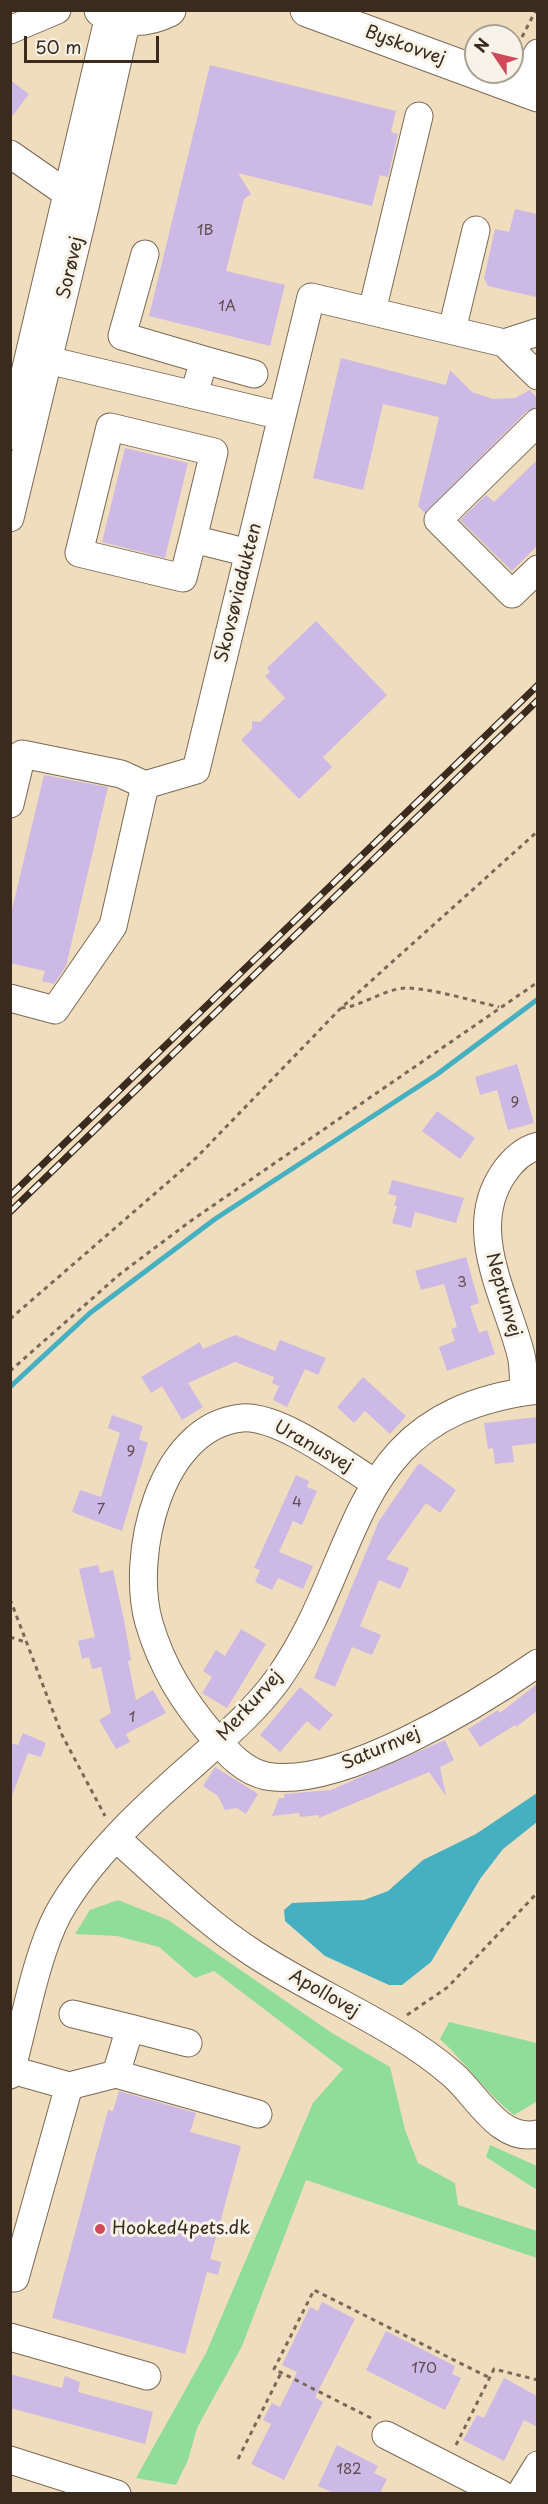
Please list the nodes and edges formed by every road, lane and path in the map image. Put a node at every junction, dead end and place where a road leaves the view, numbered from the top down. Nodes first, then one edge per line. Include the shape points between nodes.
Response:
1 (29, 10) edge
2 (57, 10) edge
3 (169, 10) edge
4 (306, 10) edge
5 (114, 15) edge
6 (10, 28) edge
7 (537, 53) edge
8 (528, 92) edge
9 (419, 116) dead end
10 (10, 154) edge
11 (77, 201) junction
12 (476, 230) dead end
13 (145, 254) dead end
14 (372, 310) junction
15 (452, 330) junction
16 (537, 332) edge
17 (504, 343) junction
18 (39, 358) junction
19 (204, 360) junction
20 (254, 374) dead end
21 (537, 376) edge
22 (194, 394) junction
23 (282, 416) junction
24 (537, 422) edge
25 (10, 436) edge
26 (11, 512) edge
27 (192, 539) junction
28 (249, 553) junction
29 (537, 569) edge
30 (145, 785) junction
31 (10, 804) edge
32 (537, 831) edge
33 (537, 982) edge
34 (10, 998) edge
35 (499, 1007) junction
36 (341, 1008) junction
37 (537, 1146) edge
38 (10, 1319) edge
39 (10, 1371) edge
40 (531, 1391) edge
41 (375, 1482) junction
42 (10, 1599) edge
43 (10, 1637) edge
44 (25, 1642) junction
45 (537, 1663) edge
46 (218, 1742) junction
47 (117, 1839) junction
48 (537, 1892) edge
49 (73, 2014) dead end
50 (130, 2028) junction
51 (386, 2030) junction
52 (188, 2043) dead end
53 (11, 2072) edge
54 (116, 2074) junction
55 (69, 2086) junction
56 (258, 2114) dead end
57 (537, 2134) edge
58 (10, 2277) edge
59 (10, 2337) edge
60 (281, 2373) junction
61 (147, 2376) dead end
62 (490, 2378) junction
63 (537, 2380) edge
64 (386, 2434) joint
65 (238, 2459) dead end
66 (10, 2460) edge
67 (537, 2465) edge
68 (446, 2466) junction
69 (117, 2493) edge
70 (501, 2493) edge
71 (520, 2493) edge

1 - 6 street
2 - 6 street
3 - 5 main road via 150,18
4 - 8 main road, Byskovvej
5 - 11 street, Sorøvej
7 - 8 street
9 - 14 street
10 - 11 street
11 - 18 street, Sorøvej
12 - 15 street
13 - 19 street via 122,336
14 - 15 street, Skovsøviadukten
14 - 23 street, Skovsøviadukten via 311,297
15 - 17 street, Skovsøviadukten
16 - 17 street
17 - 21 street
18 - 22 street
18 - 25 street, Sorøvej
18 - 26 street, Sorøvej
19 - 20 street
19 - 22 street
22 - 23 street
23 - 28 street, Skovsøviadukten
24 - 29 street via 438,520 512,594
27 - 27 street via 214,452 110,427 79,553 183,578
27 - 28 street
28 - 30 street, Skovsøviadukten via 196,770
30 - 31 street via 121,774 22,754
30 - 34 street via 113,926 55,1010
32 - 36 path
33 - 35 path
35 - 36 path via 408,988
35 - 39 path via 192,1220 120,1274
36 - 38 path via 196,1158
37 - 40 street, Neptunvej via 509,1165 494,1188 487,1220 490,1258
40 - 41 street, Merkurvej via 476,1403 447,1415 418,1435
41 - 46 street, Merkurvej via 294,1655 258,1704
41 - 46 street, Uranusvej via 299,1436 259,1419 225,1421 206,1430 184,1449 159,1496 145,1547 148,1620 163,1666 188,1707
42 - 44 path
43 - 44 path
44 - 47 path via 62,1735
45 - 46 street, Saturnvej via 453,1718 345,1767 296,1778 267,1776 243,1766
46 - 47 street, Merkurvej
47 - 51 street, Apollovej via 215,1926 254,1954
47 - 53 street, Merkurvej via 78,1883 58,1915 45,1947
48 - 51 path via 448,1987
49 - 50 street
50 - 52 street
50 - 54 street
51 - 57 street, Apollovej via 444,2067 502,2126 513,2132
53 - 55 street
54 - 55 street
54 - 56 street
55 - 58 street via 15,2278
59 - 61 street
60 - 62 path via 274,2370 314,2290
60 - 64 path via 384,2425
60 - 65 path
62 - 63 path via 494,2369
62 - 68 path
64 - 68 street
66 - 69 street
67 - 71 street
68 - 70 street

